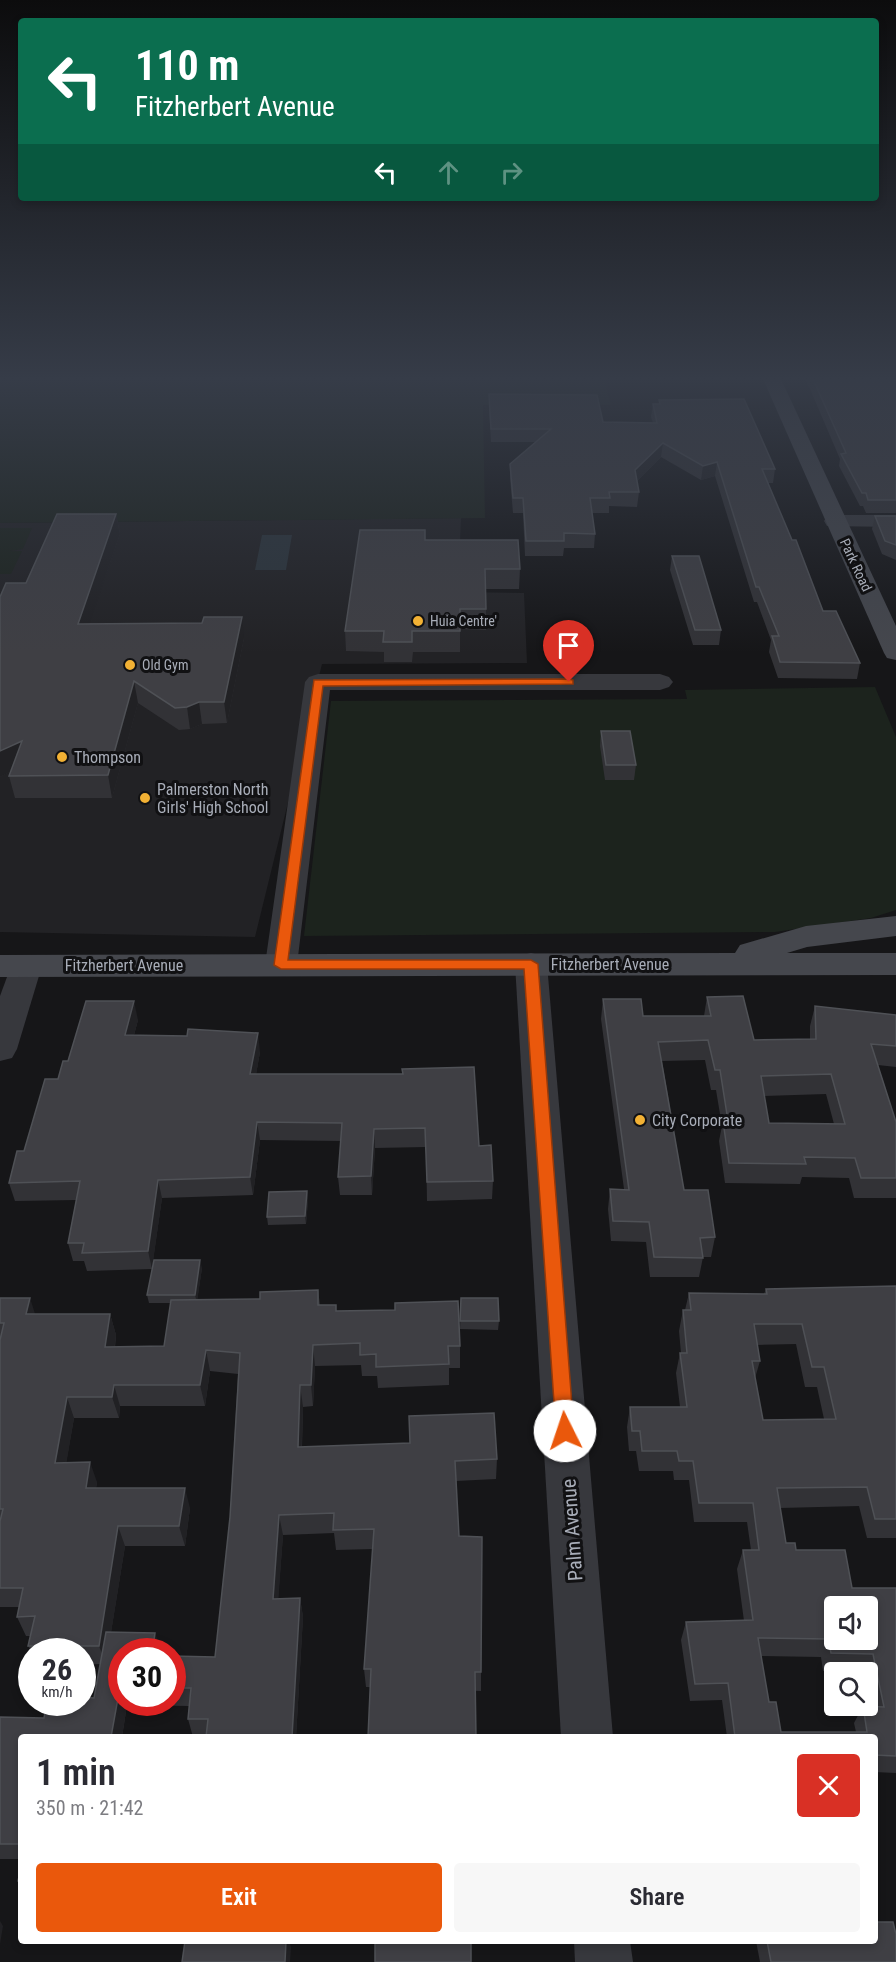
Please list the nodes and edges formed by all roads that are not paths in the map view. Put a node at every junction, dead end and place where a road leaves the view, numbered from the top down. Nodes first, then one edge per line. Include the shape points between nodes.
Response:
1 (813, 471) edge
2 (836, 521) junction
3 (896, 521) edge
4 (896, 653) edge
5 (660, 682) dead end
6 (896, 927) edge
7 (531, 964) junction
8 (714, 964) junction
9 (896, 964) edge
10 (281, 965) junction
11 (13, 966) edge
12 (0, 1049) edge
13 (587, 1734) edge
14 (602, 1944) edge
15 (604, 1962) edge

1 - 2 main road, Park Road
2 - 3 street
2 - 4 main road, Park Road
5 - 10 street via 318,682
6 - 8 main road via 806,937
7 - 8 main road, Fitzherbert Avenue
7 - 10 main road, Fitzherbert Avenue
7 - 13 street, Palm Avenue
8 - 9 main road, Fitzherbert Avenue
10 - 11 main road, Fitzherbert Avenue
11 - 12 street
14 - 15 street

